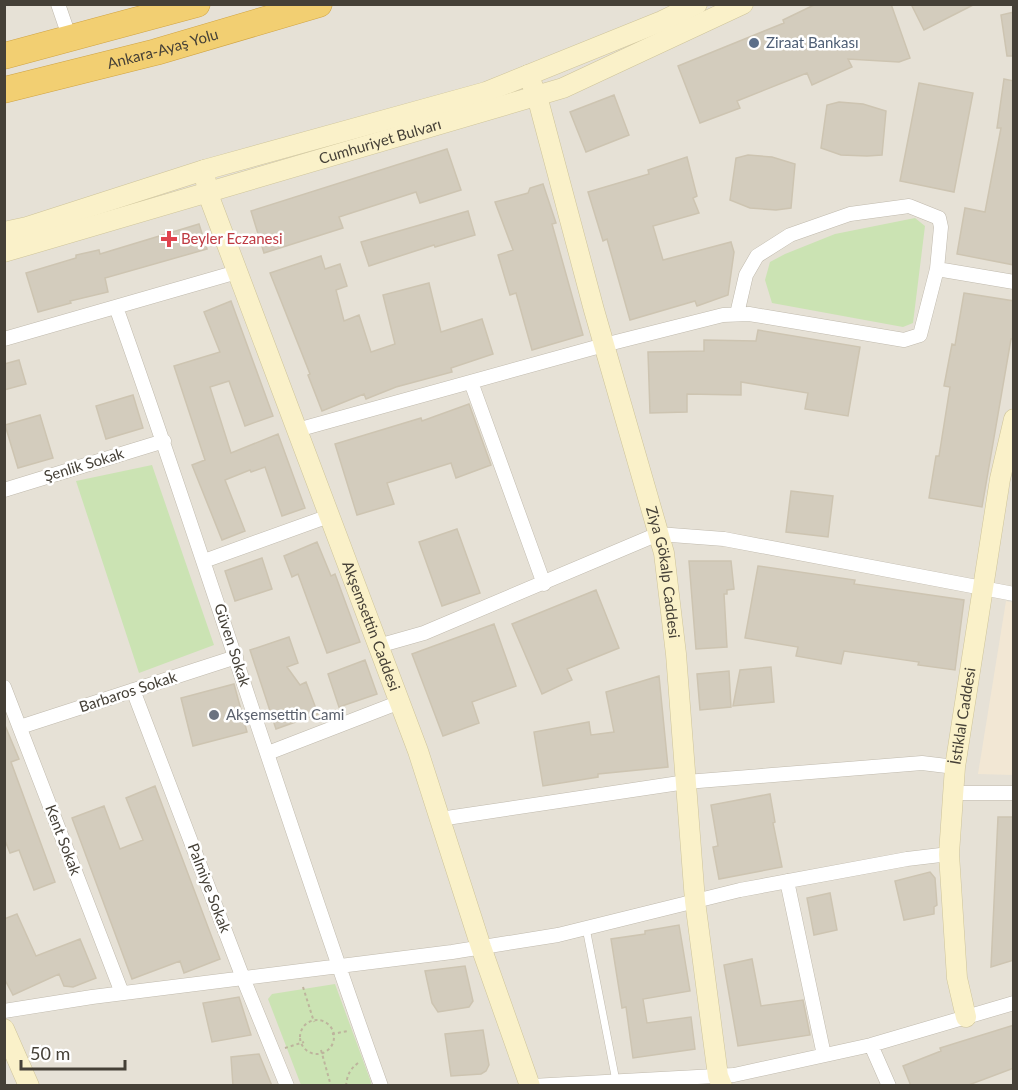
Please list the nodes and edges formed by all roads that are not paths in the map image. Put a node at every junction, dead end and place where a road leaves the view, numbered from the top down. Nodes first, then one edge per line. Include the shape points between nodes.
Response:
1 (58, 4) edge
2 (197, 4) edge
3 (319, 4) edge
4 (697, 4) edge
5 (743, 4) edge
6 (70, 39) junction
7 (4, 56) edge
8 (528, 75) junction
9 (4, 90) edge
10 (537, 96) junction
11 (204, 170) junction
12 (208, 194) junction
13 (4, 232) edge
14 (4, 252) edge
15 (937, 269) junction
16 (237, 272) junction
17 (1014, 282) edge
18 (116, 307) junction
19 (737, 314) junction
20 (4, 339) edge
21 (604, 345) junction
22 (471, 382) junction
23 (1014, 418) edge
24 (297, 430) junction
25 (164, 441) junction
26 (4, 490) edge
27 (329, 516) junction
28 (658, 534) junction
29 (204, 561) junction
30 (544, 584) junction
31 (984, 588) junction
32 (1014, 594) edge
33 (378, 645) junction
34 (236, 657) junction
35 (4, 687) edge
36 (133, 690) junction
37 (400, 702) junction
38 (7, 703) edge
39 (20, 727) junction
40 (268, 753) junction
41 (955, 767) junction
42 (686, 782) junction
43 (953, 793) junction
44 (1014, 793) edge
45 (440, 819) junction
46 (949, 854) junction
47 (787, 881) junction
48 (695, 901) junction
49 (586, 928) junction
50 (481, 947) junction
51 (339, 966) junction
52 (243, 978) junction
53 (123, 993) junction
54 (1014, 1002) edge
55 (4, 1011) edge
56 (966, 1017) junction
57 (4, 1029) edge
58 (871, 1045) junction
59 (824, 1055) junction
60 (616, 1081) junction
61 (720, 1081) edge
62 (29, 1086) edge
63 (287, 1086) edge
64 (381, 1086) edge
65 (531, 1086) edge
66 (889, 1086) edge

1 - 6 street
2 - 6 highway
3 - 9 highway, Ankara-Ayaş Yolu
4 - 8 street, Cumhuriyet Bulvarı
5 - 10 street, Cumhuriyet Bulvarı via 564,88
6 - 7 highway
8 - 10 street, Ziya Gökalp Caddesi
8 - 11 street, Cumhuriyet Bulvarı via 486,92
10 - 12 street, Cumhuriyet Bulvarı
10 - 21 street, Ziya Gökalp Caddesi
11 - 12 street, Akşemsettin Caddesi
11 - 13 street, Cumhuriyet Bulvarı
12 - 14 street, Cumhuriyet Bulvarı
12 - 16 street, Akşemsettin Caddesi
15 - 17 street
15 - 19 street via 920,335 904,340
15 - 19 street via 939,218 909,206 850,214 790,235 757,256 746,275
16 - 18 street
16 - 24 street, Akşemsettin Caddesi
18 - 20 street
18 - 25 street, Güven Sokak
19 - 21 street
21 - 22 street
21 - 28 street, Ziya Gökalp Caddesi
22 - 24 street
22 - 30 street
23 - 31 street, İstiklal Caddesi via 1000,479
24 - 27 street, Akşemsettin Caddesi
25 - 26 street, Şenlik Sokak
25 - 29 street, Güven Sokak
27 - 29 street
27 - 33 street, Akşemsettin Caddesi
28 - 30 street
28 - 31 street via 724,539
28 - 42 street, Ziya Gökalp Caddesi via 664,553 676,654
29 - 34 street, Güven Sokak
30 - 33 street via 424,633
31 - 32 street
31 - 41 street, İstiklal Caddesi
33 - 37 street, Akşemsettin Caddesi
34 - 36 street, Barbaros Sokak
34 - 40 street, Güven Sokak
35 - 38 street, Kent Sokak
36 - 39 street, Barbaros Sokak
36 - 52 street, Palmiye Sokak
37 - 40 street
37 - 45 street, Akşemsettin Caddesi
38 - 39 street, Kent Sokak
39 - 53 street, Kent Sokak
40 - 51 street, Güven Sokak
41 - 42 street via 922,763
41 - 43 street, İstiklal Caddesi
42 - 45 street
42 - 48 street, Ziya Gökalp Caddesi
43 - 44 street
43 - 46 street, İstiklal Caddesi
45 - 50 street, Akşemsettin Caddesi
46 - 47 street
46 - 56 street, İstiklal Caddesi via 957,978
47 - 48 street
47 - 59 street
48 - 49 street
48 - 61 street, Ziya Gökalp Caddesi
49 - 50 street
49 - 60 lane
50 - 51 street
50 - 65 street, Akşemsettin Caddesi
51 - 52 street
51 - 64 street, Güven Sokak
52 - 53 street
52 - 63 street, Palmiye Sokak
53 - 55 street
54 - 56 street
56 - 58 street
57 - 62 street
58 - 59 street
58 - 66 street
59 - 61 street
60 - 61 street
60 - 65 street

